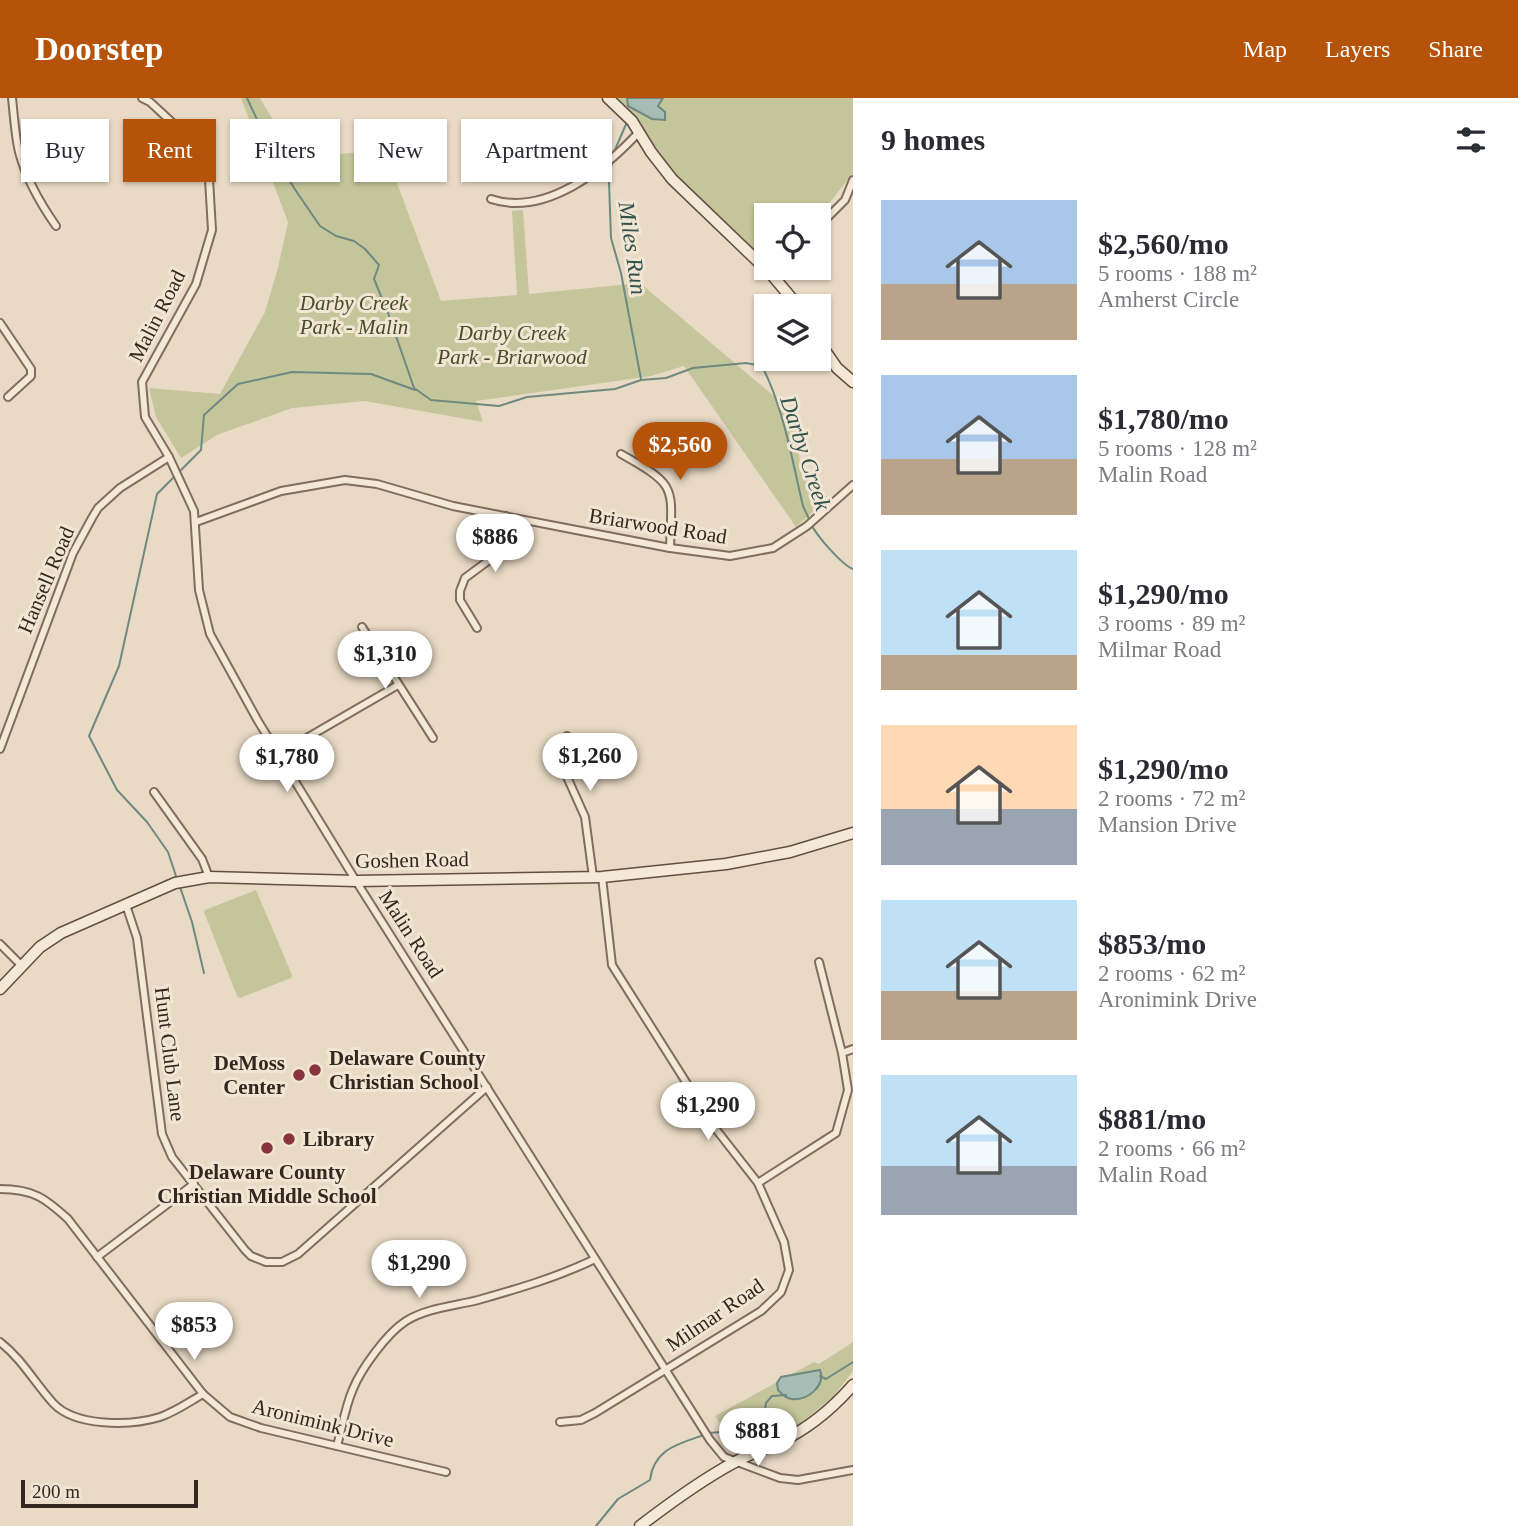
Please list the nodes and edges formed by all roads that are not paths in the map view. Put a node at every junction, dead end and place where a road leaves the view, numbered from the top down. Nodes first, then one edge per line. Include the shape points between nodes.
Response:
1 (12, 98) edge
2 (142, 98) edge
3 (608, 98) edge
4 (639, 132) junction
5 (853, 180) edge
6 (491, 199) dead end
7 (831, 214) edge
8 (56, 226) dead end
9 (754, 252) edge
10 (1, 327) edge
11 (831, 359) edge
12 (853, 382) edge
13 (8, 397) dead end
14 (621, 454) dead end
15 (169, 457) junction
16 (853, 485) edge
17 (506, 516) junction
18 (196, 522) junction
19 (670, 548) junction
20 (362, 627) dead end
21 (477, 628) dead end
22 (398, 685) junction
23 (567, 736) dead end
24 (433, 738) dead end
25 (0, 749) edge
26 (279, 754) junction
27 (154, 792) dead end
28 (853, 833) edge
29 (209, 877) junction
30 (597, 877) junction
31 (356, 881) junction
32 (126, 905) junction
33 (0, 944) edge
34 (820, 961) dead end
35 (21, 965) junction
36 (0, 989) edge
37 (853, 1049) edge
38 (842, 1053) junction
39 (488, 1087) junction
40 (758, 1183) junction
41 (194, 1184) junction
42 (0, 1189) edge
43 (97, 1257) junction
44 (595, 1259) junction
45 (0, 1342) edge
46 (665, 1370) junction
47 (853, 1385) edge
48 (202, 1394) junction
49 (560, 1422) dead end
50 (337, 1446) junction
51 (735, 1462) junction
52 (853, 1470) edge
53 (446, 1472) dead end
54 (640, 1526) edge

1 - 8 street via 26,173
2 - 15 street, Malin Road via 176,126 209,179 212,230 196,284 142,382 145,417
3 - 4 street
4 - 6 street via 624,149 561,194 518,201
4 - 9 street via 672,179
5 - 7 street via 845,200
10 - 13 street via 29,362 32,373
11 - 12 street
14 - 19 street via 668,487 673,507
15 - 18 street, Malin Road
15 - 25 street, Hansell Road via 120,488 92,518 72,553
16 - 19 street, Briarwood Road via 807,526 773,548 730,556
17 - 18 street, Briarwood Road via 345,480 281,491
17 - 19 street, Briarwood Road
17 - 21 street via 496,555 466,578 460,591 460,600
18 - 26 street, Malin Road via 199,590 210,634
20 - 22 street
22 - 24 street
22 - 26 street
23 - 30 street, Milmar Road via 563,768 585,817
26 - 31 street, Malin Road
27 - 29 street via 202,859
28 - 30 street, Goshen Road via 726,864
29 - 31 street, Goshen Road
29 - 32 street, Goshen Road via 178,883
30 - 31 street, Goshen Road
30 - 40 street, Milmar Road via 612,965 715,1128
31 - 39 street, Malin Road
32 - 35 street, Goshen Road via 61,933
32 - 41 street, Hunt Club Lane via 137,938 162,1134 172,1157
33 - 35 street
34 - 38 street
35 - 36 street, Goshen Road
37 - 38 street
38 - 40 street via 848,1090 836,1133
39 - 41 street, Hunt Club Lane via 298,1254 282,1262 251,1256
39 - 44 street, Malin Road
40 - 46 street, Milmar Road via 784,1242 789,1266 781,1292 761,1311
41 - 43 street
42 - 43 street, Aronimink Drive via 44,1197
43 - 48 street, Aronimink Drive
44 - 46 street, Malin Road
44 - 50 street via 405,1322 360,1375
45 - 48 street via 28,1369 54,1405 91,1420 139,1422 162,1416
46 - 49 street, Milmar Road via 595,1413
46 - 51 street, Malin Road via 706,1434 724,1457
47 - 51 street via 840,1401 806,1426
48 - 50 street, Aronimink Drive via 230,1417
50 - 53 street, Aronimink Drive
51 - 52 street, Malin Road via 771,1476 798,1480
51 - 54 street

